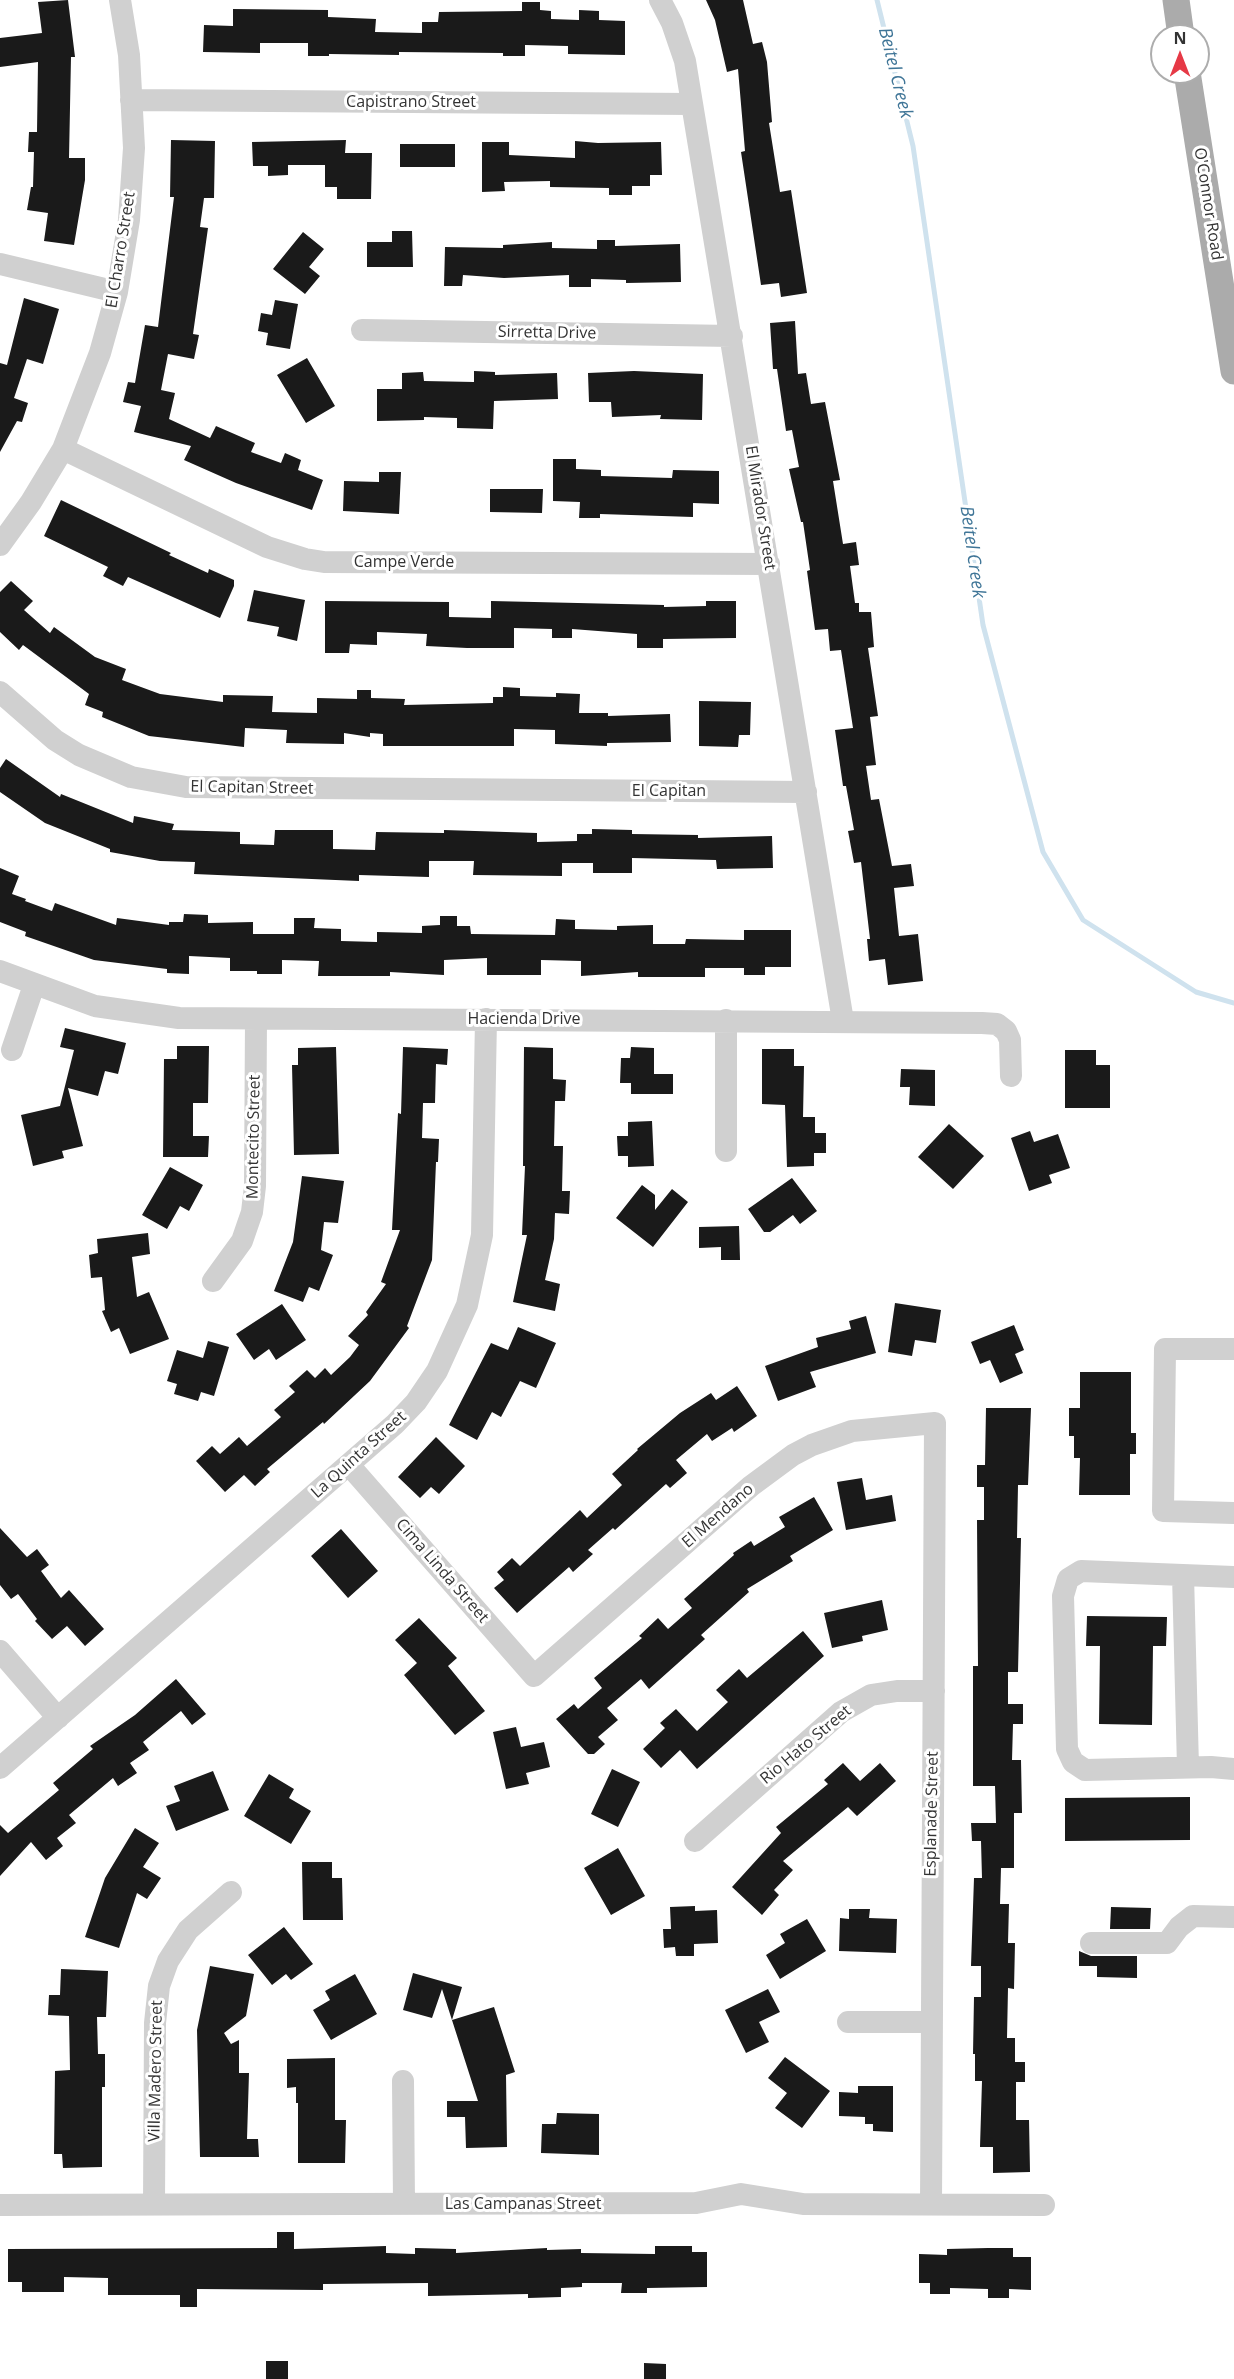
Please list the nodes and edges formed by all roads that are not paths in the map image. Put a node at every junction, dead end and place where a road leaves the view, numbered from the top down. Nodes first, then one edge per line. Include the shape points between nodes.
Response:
1 (120, 0) edge
2 (660, 0) edge
3 (1176, 0) edge
4 (1179, 24) edge
5 (1189, 84) edge
6 (131, 100) junction
7 (691, 104) junction
8 (0, 264) edge
9 (117, 292) junction
10 (1231, 327) edge
11 (362, 330) dead end
12 (732, 336) junction
13 (1234, 371) edge
14 (63, 449) junction
15 (0, 545) edge
16 (770, 564) junction
17 (0, 692) edge
18 (531, 790) joint
19 (806, 792) junction
20 (0, 970) edge
21 (34, 985) junction
22 (256, 1019) junction
23 (486, 1019) junction
24 (726, 1020) junction
25 (843, 1021) junction
26 (12, 1050) dead end
27 (1011, 1076) dead end
28 (726, 1151) dead end
29 (213, 1281) dead end
30 (1234, 1349) edge
31 (935, 1423) joint
32 (349, 1465) junction
33 (1234, 1512) edge
34 (1183, 1575) junction
35 (1234, 1576) edge
36 (0, 1651) edge
37 (534, 1677) joint
38 (934, 1691) junction
39 (58, 1718) junction
40 (1188, 1767) junction
41 (0, 1768) edge
42 (1234, 1769) edge
43 (695, 1841) dead end
44 (231, 1892) dead end
45 (1234, 1917) edge
46 (1091, 1942) dead end
47 (848, 2022) dead end
48 (931, 2022) junction
49 (404, 2081) dead end
50 (154, 2204) junction
51 (404, 2204) junction
52 (0, 2205) edge
53 (931, 2205) junction
54 (1044, 2205) dead end

1 - 6 street, El Charro Street
2 - 7 street, El Mirador Street via 680,43
3 - 4 main road
5 - 10 main road, O'Connor Road
6 - 7 street, Capistrano Street
6 - 9 street, El Charro Street via 134,148 129,220
7 - 12 street, El Mirador Street
8 - 9 street
9 - 14 street, El Charro Street via 100,353
10 - 13 main road, O'Connor Road
11 - 12 street, Sirretta Drive
12 - 16 street, El Mirador Street
14 - 15 street, El Charro Street via 32,502
14 - 16 street, Campe Verde via 267,547 305,559
16 - 19 street, El Mirador Street
17 - 18 street, El Capitan Street via 55,740 79,755 158,783 214,788
18 - 19 street, El Capitan
19 - 25 street, El Mirador Street
20 - 21 street, Hacienda Drive
21 - 22 street, Hacienda Drive via 95,1006 132,1013
21 - 26 street
22 - 23 street, Hacienda Drive
22 - 29 street, Montecito Street via 252,1212 242,1241
23 - 24 street, Hacienda Drive
23 - 32 street, La Quinta Street via 482,1235 467,1305 437,1371 416,1402
24 - 25 street, Hacienda Drive
24 - 28 street
25 - 27 street, Hacienda Drive via 997,1024 1010,1040
30 - 33 street via 1165,1348 1163,1510
31 - 37 street, El Mendano via 852,1431 793,1455 751,1486
31 - 38 street, Esplanade Street
32 - 37 street, Cima Linda Street
32 - 39 street, La Quinta Street
34 - 35 street
34 - 40 street
34 - 40 street via 1081,1571 1068,1579 1063,1596 1064,1686 1067,1749 1073,1762 1085,1770
36 - 39 street
38 - 43 street, Rio Hato Street via 871,1695 841,1712
38 - 48 street, Esplanade Street
39 - 41 street, La Quinta Street
40 - 42 street
44 - 50 street, Villa Madero Street via 188,1930 168,1961 159,1986 155,2023
45 - 46 street via 1193,1917 1167,1942
47 - 48 street
48 - 53 street, Esplanade Street
49 - 51 street
50 - 51 street, Las Campanas Street
50 - 52 street, Las Campanas Street
51 - 53 street, Las Campanas Street via 696,2203 741,2194 803,2204
53 - 54 street, Las Campanas Street

